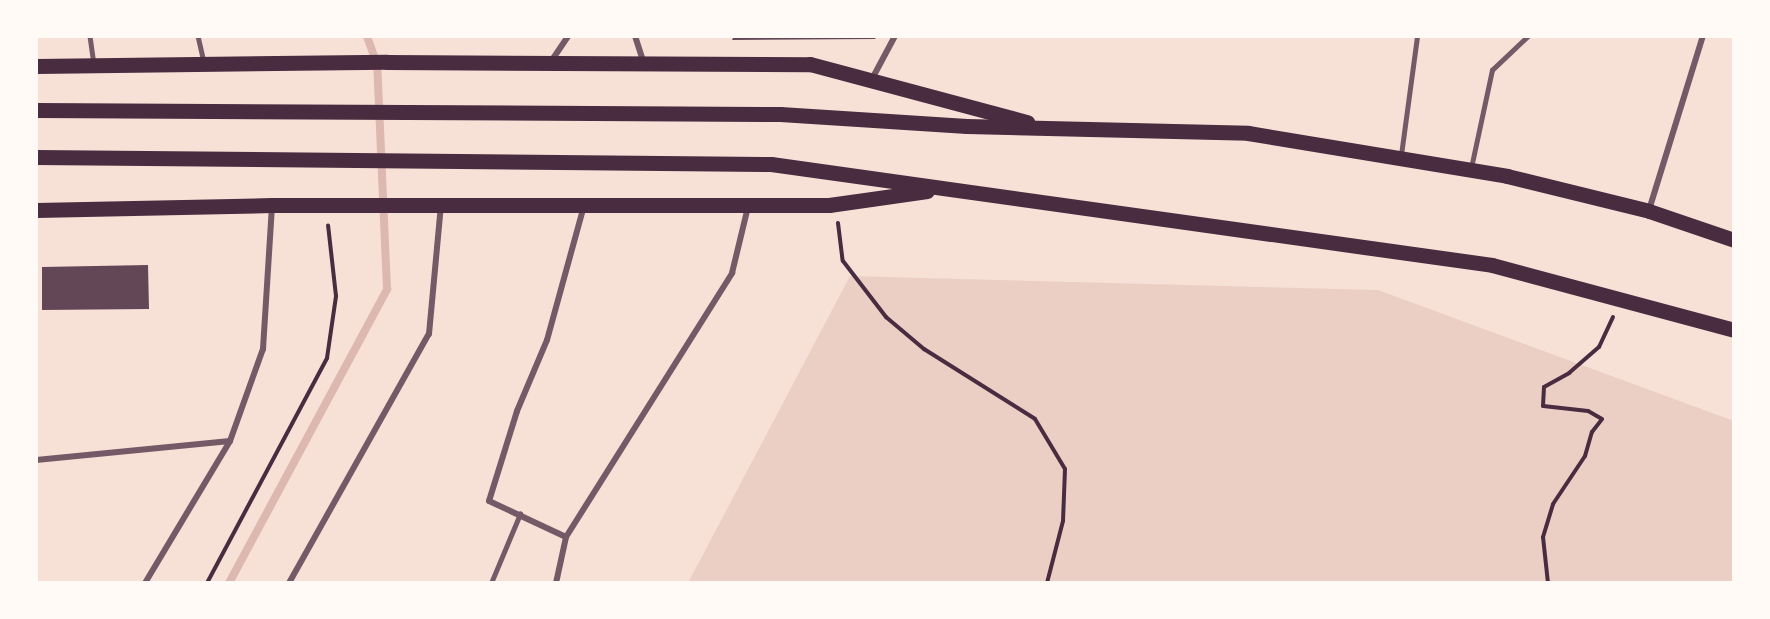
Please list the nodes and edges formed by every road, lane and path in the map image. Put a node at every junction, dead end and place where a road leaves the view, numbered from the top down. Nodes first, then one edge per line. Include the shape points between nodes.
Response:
1 (90, 36) edge
2 (198, 36) edge
3 (568, 36) edge
4 (635, 36) edge
5 (895, 36) edge
6 (1416, 36) edge
7 (1528, 36) edge
8 (1703, 36) edge
9 (550, 63) junction
10 (644, 63) junction
11 (205, 65) junction
12 (36, 66) edge
13 (94, 67) junction
14 (872, 79) junction
15 (36, 110) edge
16 (1050, 128) junction
17 (36, 157) edge
18 (1400, 158) junction
19 (1471, 170) junction
20 (945, 188) junction
21 (836, 204) junction
22 (273, 205) junction
23 (435, 205) junction
24 (584, 205) junction
25 (748, 207) junction
26 (36, 210) edge
27 (1649, 211) junction
28 (327, 213) dead end
29 (1734, 240) edge
30 (1621, 300) junction
31 (1734, 330) edge
32 (231, 441) junction
33 (36, 460) edge
34 (520, 514) junction
35 (566, 537) junction
36 (145, 583) edge
37 (207, 583) edge
38 (289, 583) edge
39 (491, 583) edge
40 (556, 583) edge
41 (1047, 583) edge
42 (1548, 583) edge

1 - 13 lane
2 - 11 lane
3 - 9 street
4 - 10 street
5 - 14 street
6 - 18 lane
7 - 19 lane via 1492,70
8 - 27 street
9 - 10 main road
9 - 11 main road
10 - 14 main road via 810,64
11 - 13 main road
12 - 13 main road
14 - 16 main road
15 - 16 main road via 780,114
16 - 18 main road via 1248,133
17 - 20 main road via 771,164
18 - 19 main road
19 - 27 main road
20 - 21 main road
20 - 30 main road via 1492,265
21 - 25 main road
21 - 41 path via 843,261 886,317 924,349 1035,419 1065,469 1063,521
22 - 23 main road
22 - 26 main road
22 - 32 street via 263,349
23 - 24 main road
23 - 38 street via 429,334
24 - 25 main road
24 - 34 street via 547,340 517,411 489,501
25 - 35 street via 732,273
27 - 29 main road
28 - 37 path via 336,296 327,358
30 - 31 main road
30 - 42 path via 1599,347 1569,373 1545,387 1543,406 1588,411 1602,419 1592,432 1585,456 1553,504 1543,537
32 - 33 street
32 - 36 street
34 - 35 street
34 - 39 lane
35 - 40 street

